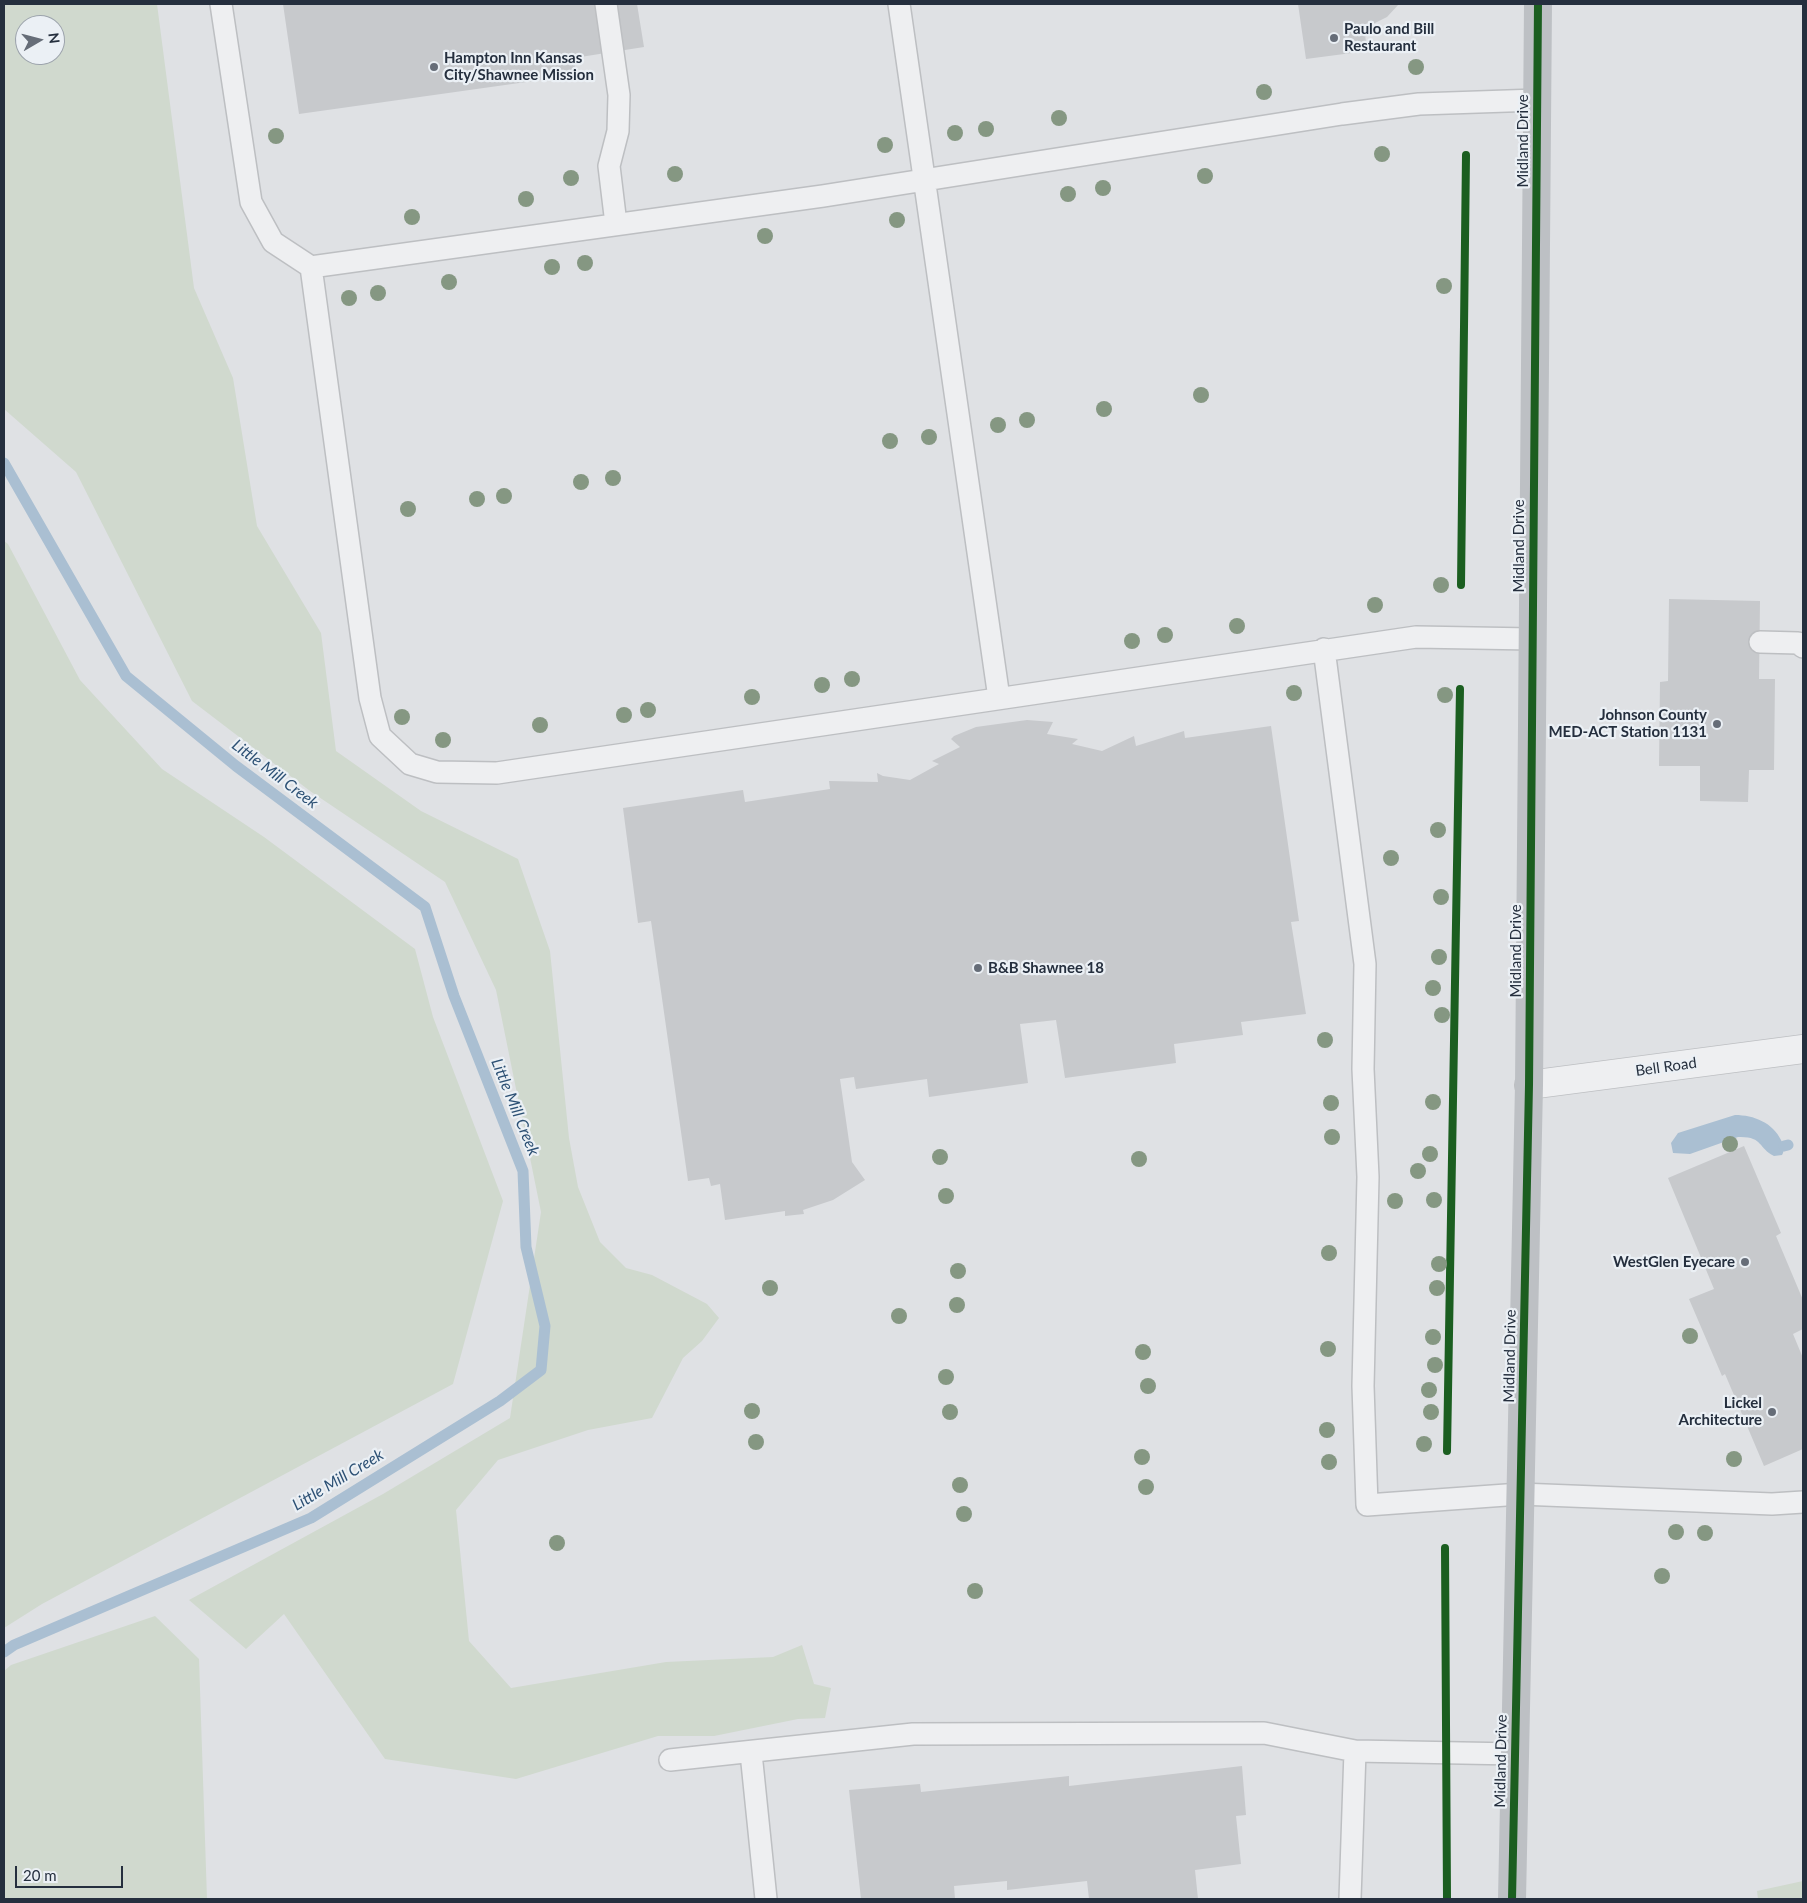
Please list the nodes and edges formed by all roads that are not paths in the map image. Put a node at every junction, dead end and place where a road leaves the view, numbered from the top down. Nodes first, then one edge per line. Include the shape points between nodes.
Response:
1 (221, 4) edge
2 (606, 4) edge
3 (899, 4) edge
4 (1538, 4) edge
5 (1537, 100) junction
6 (924, 180) junction
7 (616, 224) junction
8 (311, 267) junction
9 (1532, 639) junction
10 (1760, 642) dead end
11 (1803, 647) edge
12 (1324, 649) junction
13 (999, 698) junction
14 (1803, 1049) edge
15 (1529, 1085) junction
16 (1520, 1494) junction
17 (1803, 1502) edge
18 (1355, 1751) junction
19 (751, 1753) junction
20 (1515, 1754) junction
21 (670, 1760) dead end
22 (766, 1899) edge
23 (1350, 1899) edge
24 (1512, 1899) edge

1 - 8 lane via 251,202 273,242
2 - 7 lane via 619,95 618,132 609,166
3 - 6 lane
4 - 5 main road, Midland Drive
5 - 6 lane via 1419,104 1342,114
5 - 9 main road, Midland Drive
6 - 7 lane
6 - 13 lane
7 - 8 lane
8 - 13 lane via 370,698 380,736 410,764 437,772 497,773
9 - 12 lane via 1416,637
9 - 15 main road, Midland Drive
10 - 11 lane via 1798,643
12 - 13 lane
12 - 16 lane via 1365,964 1363,1069 1368,1177 1363,1386 1367,1505
14 - 15 street, Bell Road
15 - 16 main road, Midland Drive
16 - 17 lane via 1772,1504
16 - 20 main road, Midland Drive
18 - 19 lane via 1264,1733 913,1734
18 - 20 lane
18 - 23 lane
19 - 21 lane
19 - 22 lane
20 - 24 main road, Midland Drive

